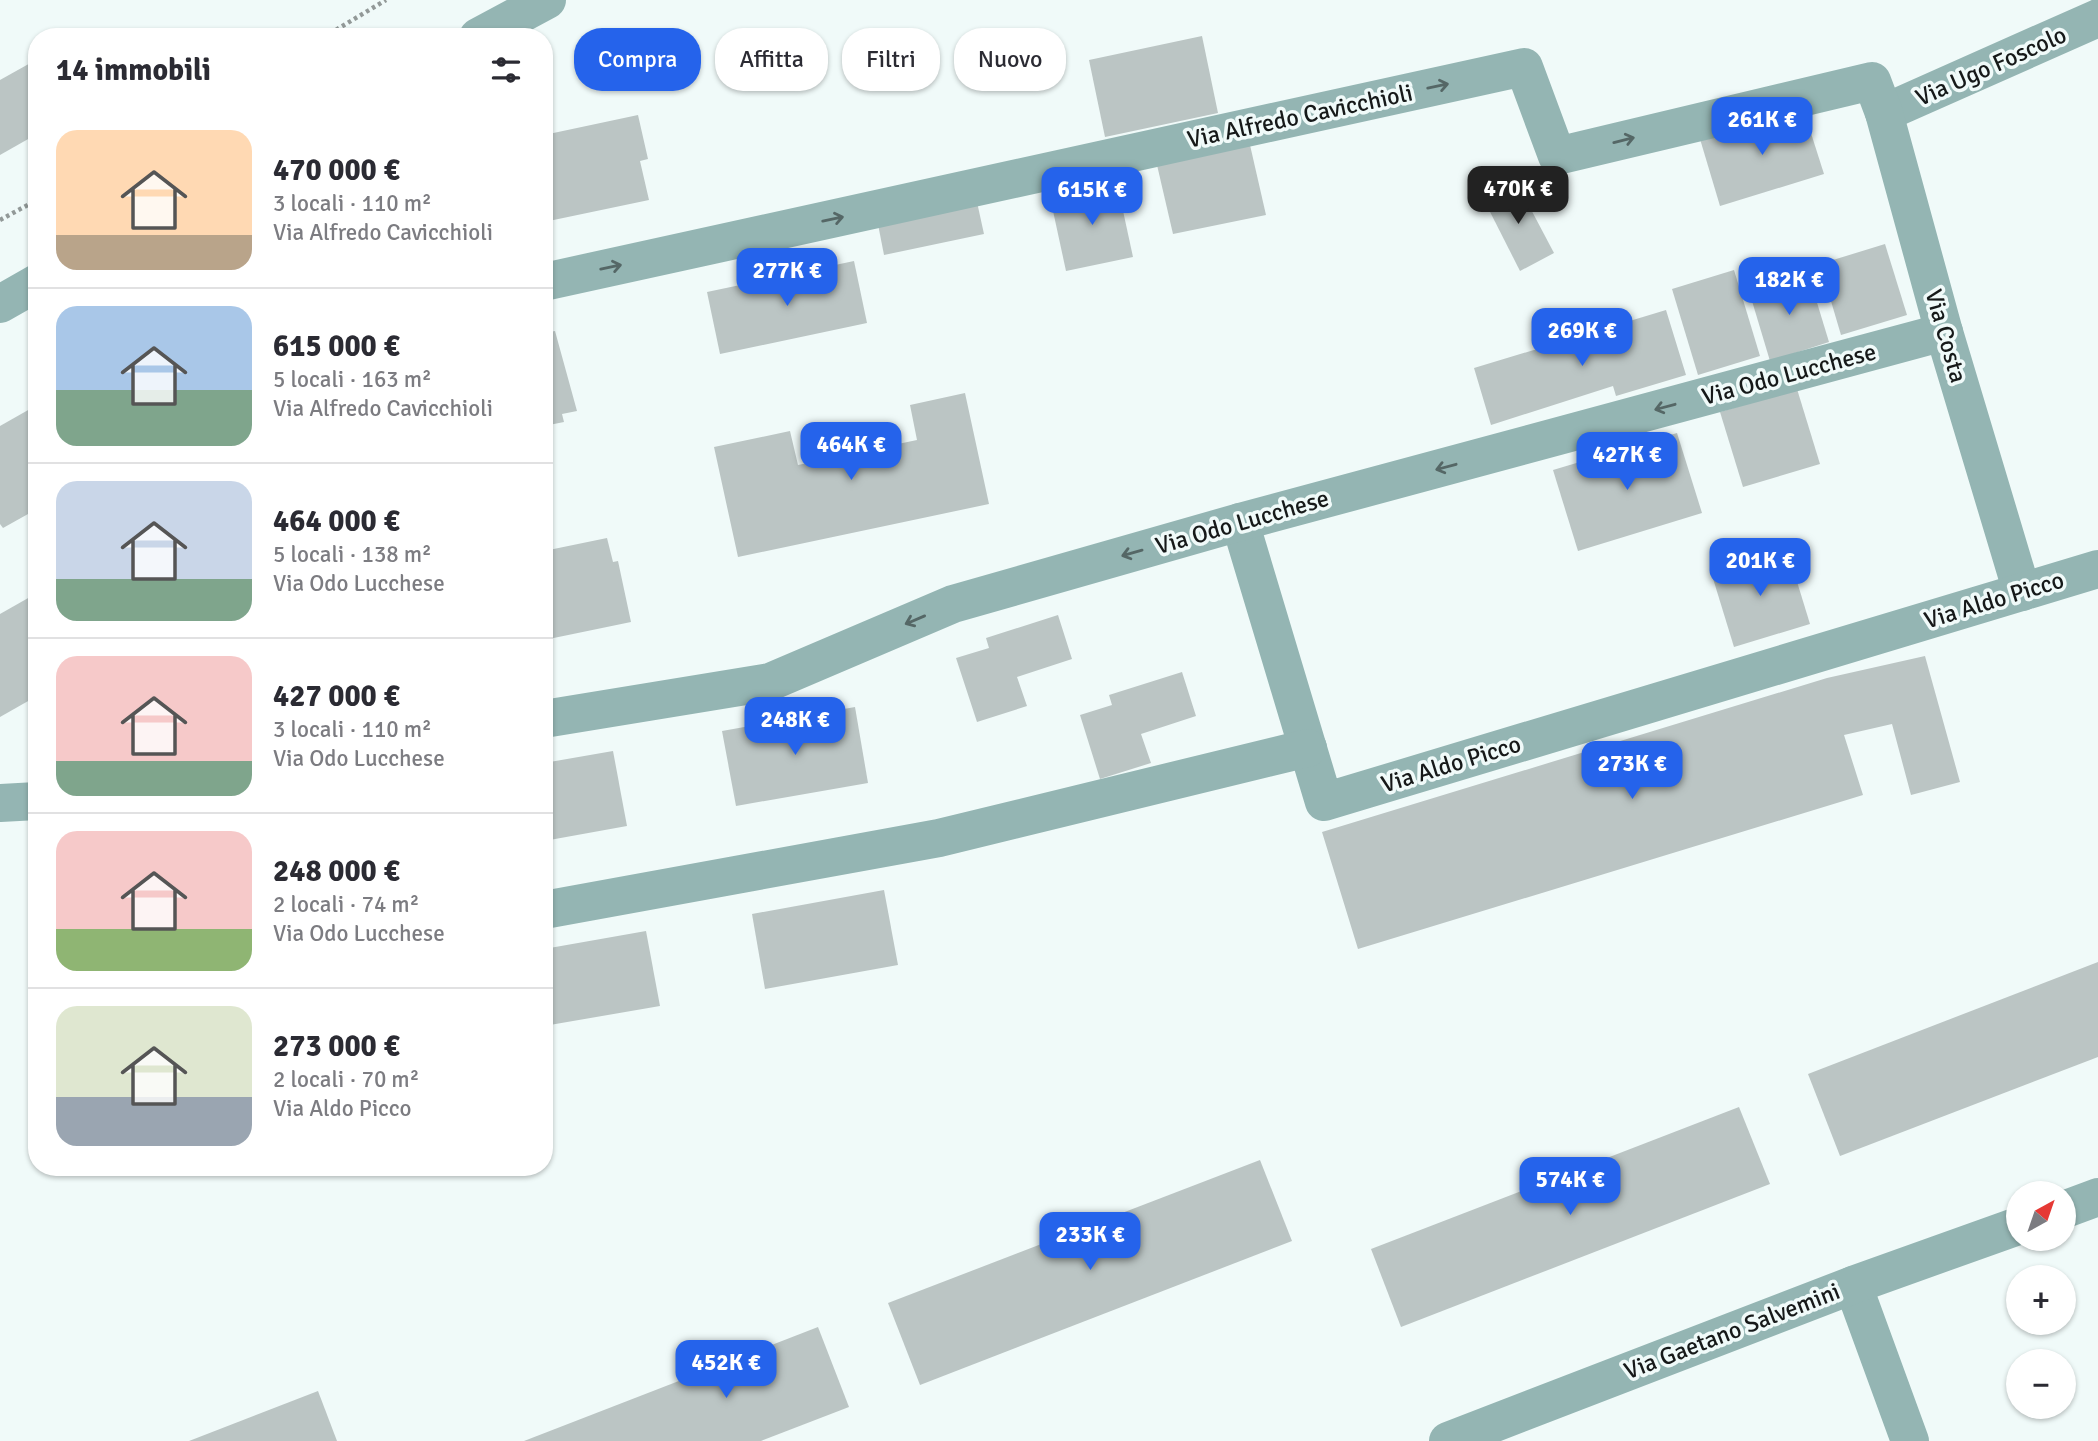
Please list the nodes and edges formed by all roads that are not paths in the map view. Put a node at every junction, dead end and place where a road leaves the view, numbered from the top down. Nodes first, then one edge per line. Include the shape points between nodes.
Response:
1 (547, 0) edge
2 (2098, 18) edge
3 (495, 28) edge
4 (1878, 97) junction
5 (553, 280) edge
6 (28, 288) edge
7 (0, 304) edge
8 (1944, 332) junction
9 (1240, 522) junction
10 (2098, 569) edge
11 (2022, 592) junction
12 (553, 718) edge
13 (1308, 748) junction
14 (28, 801) edge
15 (0, 803) edge
16 (553, 907) edge
17 (2098, 1198) edge
18 (2076, 1206) edge
19 (2006, 1230) edge
20 (1853, 1284) junction
21 (1448, 1441) edge
22 (1910, 1441) edge

1 - 3 street
2 - 4 street, Via Ugo Foscolo
5 -> 4 street, Via Alfredo Cavicchioli via 1524,67 1557,156
4 - 8 street, Via Costa
6 - 7 street
8 -> 9 street, Via Odo Lucchese
8 - 11 street, Via Costa
9 -> 12 street, Via Odo Lucchese via 953,604 770,682
9 - 13 street, Via Aldo Picco
10 - 11 street, Via Aldo Picco
11 - 13 street, Via Aldo Picco via 1324,802
13 - 16 street via 939,838
14 - 15 street
17 - 18 street
19 - 20 street, Via Gaetano Salvemini
20 - 21 street, Via Gaetano Salvemini
20 - 22 street

